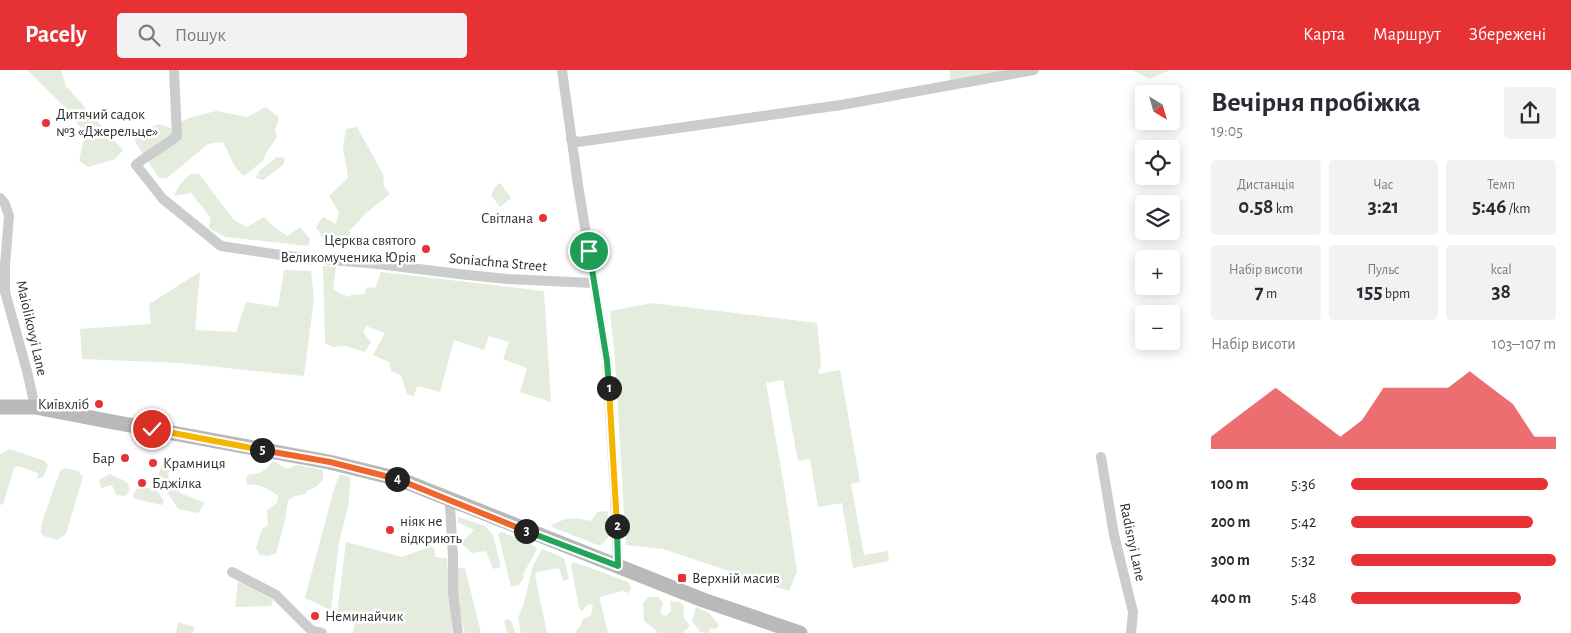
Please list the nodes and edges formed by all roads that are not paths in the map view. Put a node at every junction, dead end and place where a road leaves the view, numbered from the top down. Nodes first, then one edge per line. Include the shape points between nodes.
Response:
1 (174, 70) edge
2 (562, 70) edge
3 (1034, 70) edge
4 (571, 139) junction
5 (0, 198) edge
6 (593, 283) junction
7 (0, 407) edge
8 (35, 407) junction
9 (1101, 457) dead end
10 (451, 500) junction
11 (618, 566) junction
12 (232, 572) dead end
13 (791, 632) edge
14 (322, 633) edge
15 (458, 633) edge
16 (1132, 633) edge

1 - 6 street, Soniachna Street via 177,136 136,165 163,199 221,246 478,276
2 - 4 street
3 - 4 street via 841,105 578,142
4 - 6 street
5 - 8 street, Maiolikovyi Lane via 9,216 5,292 28,370
6 - 11 street via 607,361
7 - 8 main road
8 - 10 main road via 330,462 399,479
9 - 16 street, Radisnyi Lane via 1114,535 1133,612
10 - 11 main road
10 - 15 street via 453,592
11 - 13 main road
12 - 14 street via 276,595 311,630

